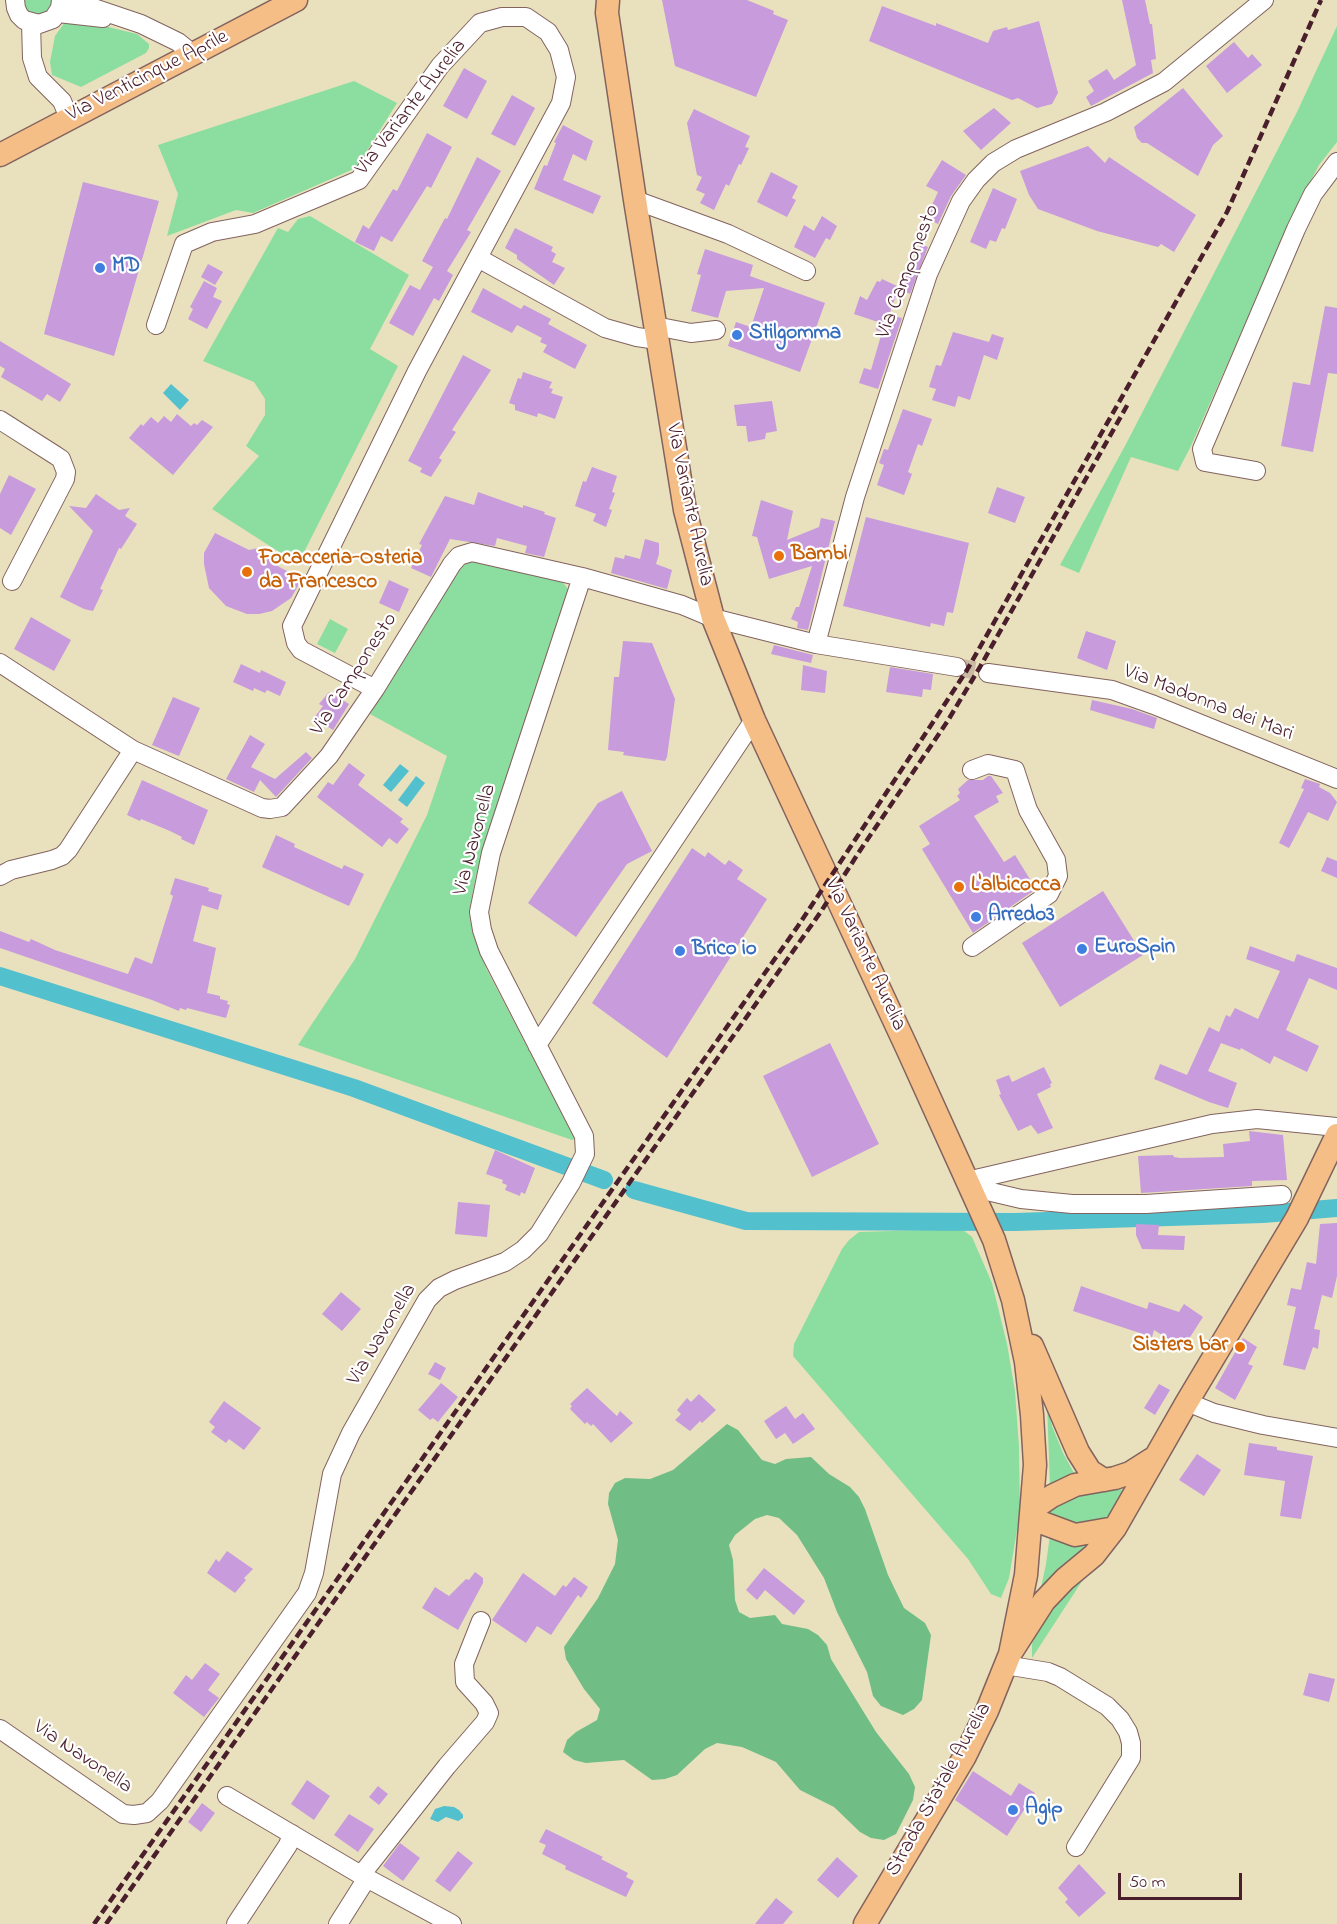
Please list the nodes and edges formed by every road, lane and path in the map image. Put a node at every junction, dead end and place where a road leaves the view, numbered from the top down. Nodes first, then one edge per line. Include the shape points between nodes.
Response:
1 (15, 0) edge
2 (296, 0) edge
3 (1264, 0) edge
4 (63, 4) edge
5 (605, 4) edge
6 (31, 23) junction
7 (194, 54) junction
8 (69, 118) junction
9 (0, 155) edge
10 (1337, 162) edge
11 (635, 200) junction
12 (478, 258) junction
13 (806, 270) dead end
14 (156, 325) dead end
15 (716, 330) dead end
16 (656, 333) junction
17 (0, 420) edge
18 (1256, 471) dead end
19 (582, 577) junction
20 (12, 581) dead end
21 (713, 618) junction
22 (816, 644) junction
23 (0, 663) edge
24 (957, 667) tunnel mouth
25 (988, 673) tunnel mouth
26 (375, 689) junction
27 (754, 720) junction
28 (133, 750) junction
29 (972, 770) dead end
30 (1337, 779) edge
31 (0, 876) edge
32 (972, 947) dead end
33 (537, 1045) junction
34 (1337, 1127) edge
35 (1337, 1135) edge
36 (972, 1190) junction
37 (1282, 1195) dead end
38 (1013, 1300) junction
39 (1187, 1402) junction
40 (1337, 1438) edge
41 (1154, 1459) junction
42 (1104, 1480) junction
43 (1032, 1514) junction
44 (1115, 1528) junction
45 (1026, 1575) joint
46 (481, 1621) dead end
47 (1008, 1660) junction
48 (0, 1730) edge
49 (227, 1796) dead end
50 (292, 1834) junction
51 (1076, 1847) dead end
52 (364, 1877) junction
53 (236, 1924) edge
54 (338, 1924) edge
55 (452, 1924) edge
56 (865, 1924) edge

1 - 6 street via 19,15
2 - 7 main road, Via Venticinque Aprile
3 - 22 street, Via Camponesto via 1164,82 993,163 961,201 928,274 855,496
4 - 6 street via 46,22
4 - 7 street via 99,19 121,17 141,24
5 - 11 main road, Via Variante Aurelia
6 - 8 street via 32,58 38,77 62,101
7 - 8 main road, Via Venticinque Aprile
8 - 9 main road, Via Venticinque Aprile
10 - 18 street via 1313,194 1296,229 1202,449 1205,462
11 - 13 street via 728,234
11 - 16 main road, Via Variante Aurelia
12 - 14 street, Via Variante Aurelia via 561,103 566,77 559,50 548,32 526,17 502,17 480,23 440,66 359,180 255,224 212,232 184,244
12 - 16 street via 605,328 637,337
12 - 26 street, Via Variante Aurelia via 417,371 292,626 292,635 301,650
15 - 16 street
16 - 21 main road, Via Variante Aurelia via 685,510
17 - 20 street via 55,454 66,472
19 - 21 street, Via Camponesto via 682,605
19 - 26 street, Via Camponesto via 472,552 459,556
19 - 33 street, Via Navonella via 491,854 479,912 489,951
21 - 22 street
21 - 27 main road, Via Variante Aurelia
22 - 24 street
23 - 28 street, Via Camponesto
25 - 30 street, Via Madonna dei Mari via 1112,690
26 - 28 street, Via Camponesto via 329,756 282,807 262,807
27 - 33 street
27 - 36 main road, Via Variante Aurelia
28 - 31 street via 62,856
29 - 32 street via 988,764 1016,770 1028,810 1056,860 1058,876 1049,894
33 - 48 street, Via Navonella via 584,1136 585,1154 571,1183 539,1234 523,1250 505,1262 439,1288 427,1300 332,1474 307,1593 160,1801 147,1813 123,1814
34 - 36 street via 1257,1119 1212,1124
35 - 39 main road, Strada Statale Aurelia via 1302,1210
36 - 37 street via 1072,1204 1146,1204
36 - 38 main road, Via Variante Aurelia via 994,1240
38 - 42 main road via 1078,1452 1090,1471
38 - 43 main road, Via Variante Aurelia via 1032,1415
39 - 40 street via 1233,1418
39 - 41 main road, Strada Statale Aurelia
41 - 42 main road via 1130,1473
41 - 44 main road, Strada Statale Aurelia
42 - 43 main road via 1075,1485 1052,1496
43 - 44 main road via 1075,1535
43 - 45 main road, Via Variante Aurelia
44 - 47 main road, Strada Statale Aurelia via 1094,1555 1044,1601
45 - 47 main road, Strada Statale Aurelia
46 - 52 street via 464,1664 465,1682 489,1713 485,1722
47 - 51 street via 1060,1677 1107,1706 1128,1732 1131,1758
47 - 56 main road, Strada Statale Aurelia via 965,1756
49 - 50 street
50 - 52 street
50 - 53 street
52 - 54 street
52 - 55 street

